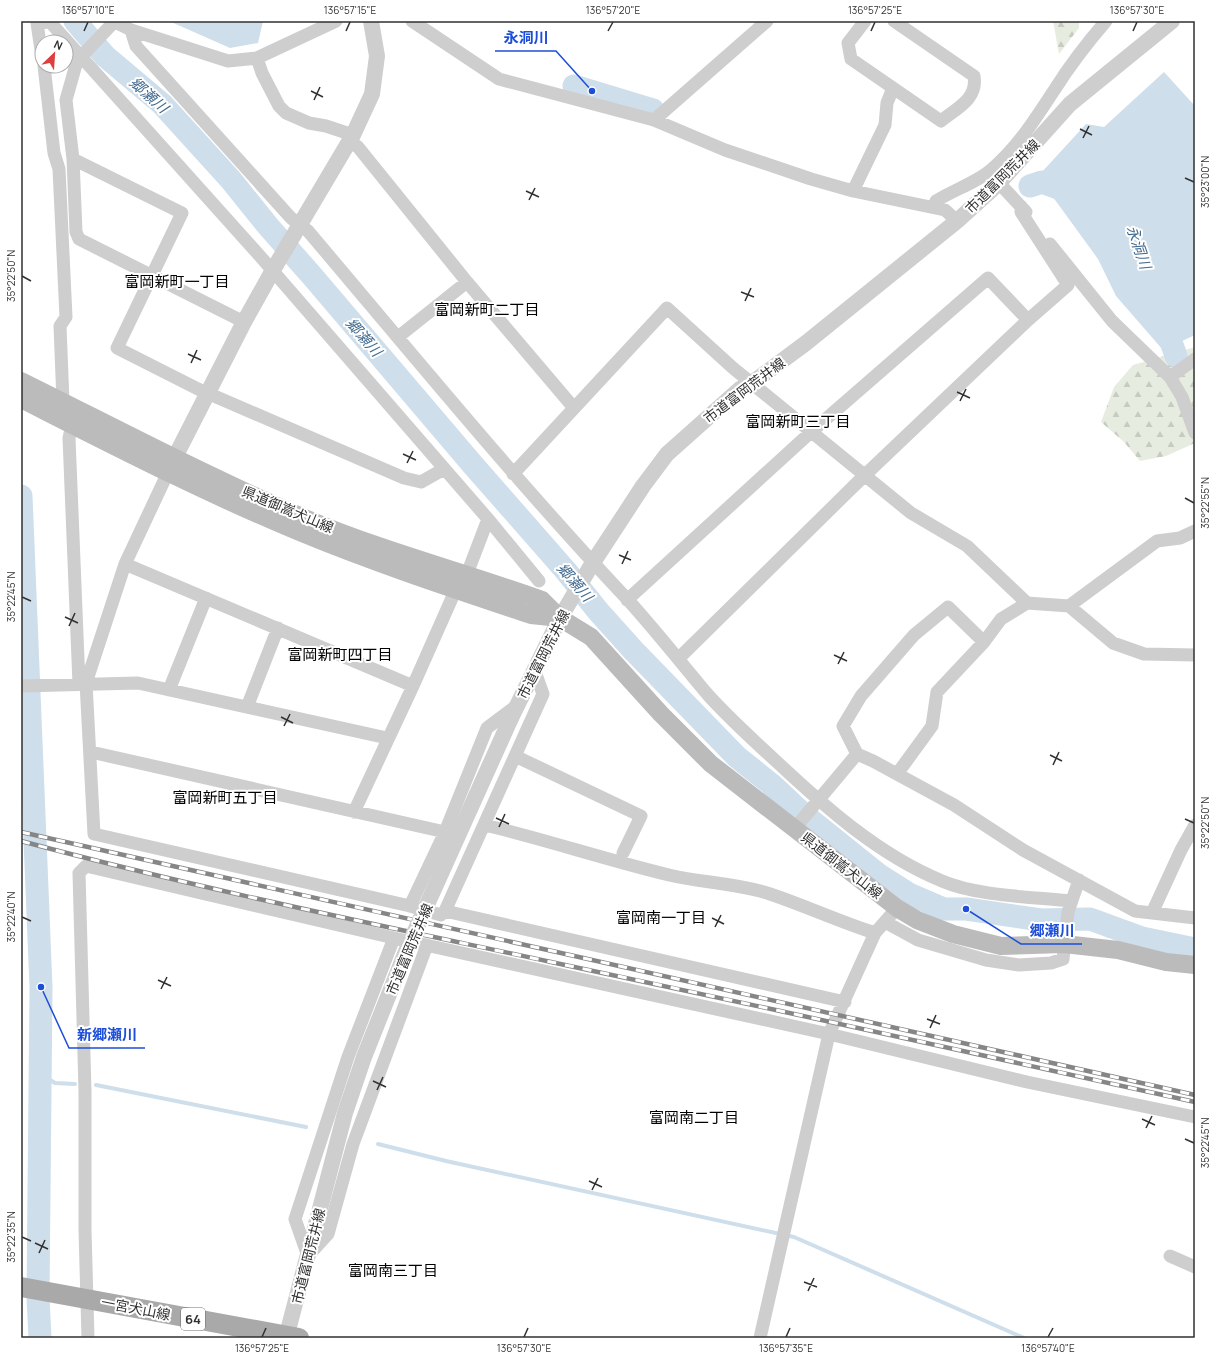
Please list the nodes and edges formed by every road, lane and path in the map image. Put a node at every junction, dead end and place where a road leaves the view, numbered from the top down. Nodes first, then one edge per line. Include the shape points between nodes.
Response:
1 (336, 21) edge
2 (371, 21) edge
3 (412, 21) edge
4 (767, 21) edge
5 (865, 21) edge
6 (894, 21) edge
7 (1106, 21) edge
8 (1172, 21) edge
9 (112, 23) edge
10 (131, 30) junction
11 (38, 34) edge
12 (61, 34) edge
13 (74, 48) edge
14 (82, 56) junction
15 (257, 58) junction
16 (45, 74) edge
17 (893, 88) junction
18 (654, 120) junction
19 (351, 138) junction
20 (73, 159) junction
21 (999, 183) junction
22 (853, 191) junction
23 (1021, 206) junction
24 (934, 207) junction
25 (957, 221) junction
26 (300, 224) junction
27 (273, 270) junction
28 (152, 275) junction
29 (467, 282) junction
30 (1028, 320) junction
31 (244, 322) junction
32 (398, 337) junction
33 (1195, 359) edge
34 (1170, 377) junction
35 (21, 381) edge
36 (752, 383) junction
37 (207, 393) junction
38 (21, 399) edge
39 (56, 405) junction
40 (574, 408) junction
41 (72, 425) junction
42 (811, 432) junction
43 (1195, 433) edge
44 (171, 465) junction
45 (444, 469) junction
46 (513, 474) junction
47 (865, 475) junction
48 (488, 519) junction
49 (1195, 531) edge
50 (125, 564) junction
51 (592, 564) junction
52 (467, 574) junction
53 (539, 581) dead end
54 (456, 589) junction
55 (206, 598) junction
56 (627, 600) junction
57 (1027, 603) junction
58 (1069, 606) junction
59 (560, 618) junction
60 (278, 628) junction
61 (984, 642) junction
62 (1195, 655) edge
63 (679, 658) junction
64 (534, 670) junction
65 (83, 684) junction
66 (21, 686) edge
67 (414, 686) junction
68 (169, 690) junction
69 (247, 707) junction
70 (514, 712) junction
71 (387, 738) junction
72 (91, 752) junction
73 (857, 754) junction
74 (515, 756) junction
75 (898, 774) junction
76 (819, 801) junction
77 (354, 812) junction
78 (485, 825) junction
79 (1195, 825) edge
80 (795, 828) junction
81 (444, 832) junction
82 (623, 853) dead end
83 (1079, 880) junction
84 (410, 906) junction
85 (1070, 906) junction
86 (897, 908) junction
87 (445, 911) junction
88 (1152, 913) junction
89 (1195, 918) edge
90 (885, 922) junction
91 (875, 933) junction
92 (394, 938) junction
93 (1064, 944) junction
94 (427, 945) junction
95 (1195, 965) edge
96 (845, 1002) junction
97 (829, 1034) junction
98 (1195, 1117) edge
99 (308, 1256) junction
100 (1170, 1256) dead end
101 (1195, 1267) edge
102 (21, 1287) edge
103 (88, 1299) junction
104 (291, 1337) edge
105 (88, 1338) edge
106 (760, 1338) edge

1 - 15 street
2 - 19 street via 377,56 372,94
3 - 18 street via 499,79
4 - 18 street
5 - 17 street via 848,43 851,59
6 - 17 street via 974,76 976,87 971,97 941,120
7 - 24 street via 1055,88 1032,126 1005,157 990,171 936,201
8 - 21 street, 市道富岡荒井線 via 1070,104
9 - 10 street
9 - 14 street
10 - 15 street via 228,61
10 - 26 street via 136,46 290,218
11 - 12 street via 36,23 50,22
13 - 14 street
14 - 20 street via 77,61 66,100
14 - 27 street
15 - 19 street via 279,106 286,113 308,123 326,126
16 - 39 street via 54,153 60,169 66,275 66,317 60,326
17 - 22 street via 887,103 885,125
18 - 22 street via 725,150
19 - 26 street
19 - 29 street
20 - 28 street via 76,232 79,239
20 - 28 street via 182,213
21 - 23 street
21 - 25 street, 市道富岡荒井線
22 - 24 street
23 - 30 street via 1021,212 1068,285
23 - 34 street via 1112,320
24 - 25 street via 945,210
25 - 36 street, 市道富岡荒井線 via 806,343
26 - 27 street
26 - 32 street
27 - 31 street
27 - 45 street
28 - 31 street
28 - 37 street via 117,348
29 - 32 street
29 - 40 street
30 - 42 street via 988,278
30 - 47 street
31 - 37 street
32 - 46 street
33 - 34 street
34 - 43 street via 1182,397
35 - 39 main road, 県道御嵩犬山線
36 - 40 street via 667,308
36 - 42 street
36 - 51 street, 市道富岡荒井線 via 740,389 667,454 642,486
37 - 44 street
37 - 45 street via 404,478 421,482
38 - 39 main road, 県道御嵩犬山線
39 - 41 main road, 県道御嵩犬山線
39 - 44 main road, 県道御嵩犬山線
40 - 46 street
41 - 44 main road, 県道御嵩犬山線
41 - 65 street via 69,438
42 - 47 street
42 - 56 street
44 - 50 street
44 - 52 main road, 県道御嵩犬山線 via 394,551
44 - 54 main road, 県道御嵩犬山線 via 297,531
45 - 48 street
46 - 51 street
47 - 57 street via 912,513 967,546
47 - 63 street
48 - 52 street
48 - 53 street
49 - 58 street via 1180,538 1157,541
50 - 55 street
50 - 65 street
51 - 56 street
51 - 59 street, 市道富岡荒井線
52 - 59 main road, 県道御嵩犬山線 via 542,600
54 - 59 main road, 県道御嵩犬山線 via 532,615
54 - 67 street
55 - 60 street
55 - 68 street
56 - 63 street
57 - 58 street
57 - 61 street via 1001,619
58 - 62 street via 1113,643 1144,654
59 - 64 street, 市道富岡荒井線
59 - 80 main road, 県道御嵩犬山線 via 591,638 711,764
60 - 67 street
60 - 69 street
61 - 73 street via 948,607 914,635 861,696 843,726
61 - 75 street via 937,692 932,726
63 - 76 street via 711,698
64 - 70 street, 市道富岡荒井線
64 - 74 street via 543,694
65 - 66 street
65 - 68 street via 138,683
65 - 72 street
67 - 71 street
68 - 69 street
69 - 71 street
70 - 81 street via 487,728
70 - 99 street, 市道富岡荒井線, bridge via 407,949 364,1057 345,1113
71 - 77 street
72 - 77 street
72 - 84 street via 94,834
73 - 75 street
73 - 76 street
74 - 78 street
74 - 82 street via 641,816
75 - 83 street via 954,805 1023,850
76 - 80 street
76 - 85 street via 873,842 904,862 945,883 977,891
77 - 81 street
78 - 87 street
78 - 91 street via 670,875 770,894
79 - 88 street
80 - 86 main road, 県道御嵩犬山線
81 - 84 street
83 - 85 street
83 - 88 street via 1135,911
84 - 87 street via 441,915
85 - 93 street
86 - 90 street
86 - 93 main road, 県道御嵩犬山線 via 917,920 953,934 1001,946
87 - 96 street
88 - 89 street
90 - 91 street
90 - 93 street via 918,940 986,960 1019,965 1051,963 1063,959
91 - 96 street
92 - 94 street
92 - 99 street via 348,1057 295,1219
92 - 103 street via 86,866 79,873
93 - 95 main road, 県道御嵩犬山線 via 1118,950 1166,962
94 - 97 street
94 - 99 street via 353,1144 328,1234
96 - 97 street
97 - 98 street via 1027,1082
97 - 106 street
99 - 104 street, 市道富岡荒井線
100 - 101 street
102 - 103 main road, 一宮犬山線 / 64
103 - 104 main road, 一宮犬山線 / 64
103 - 105 street

